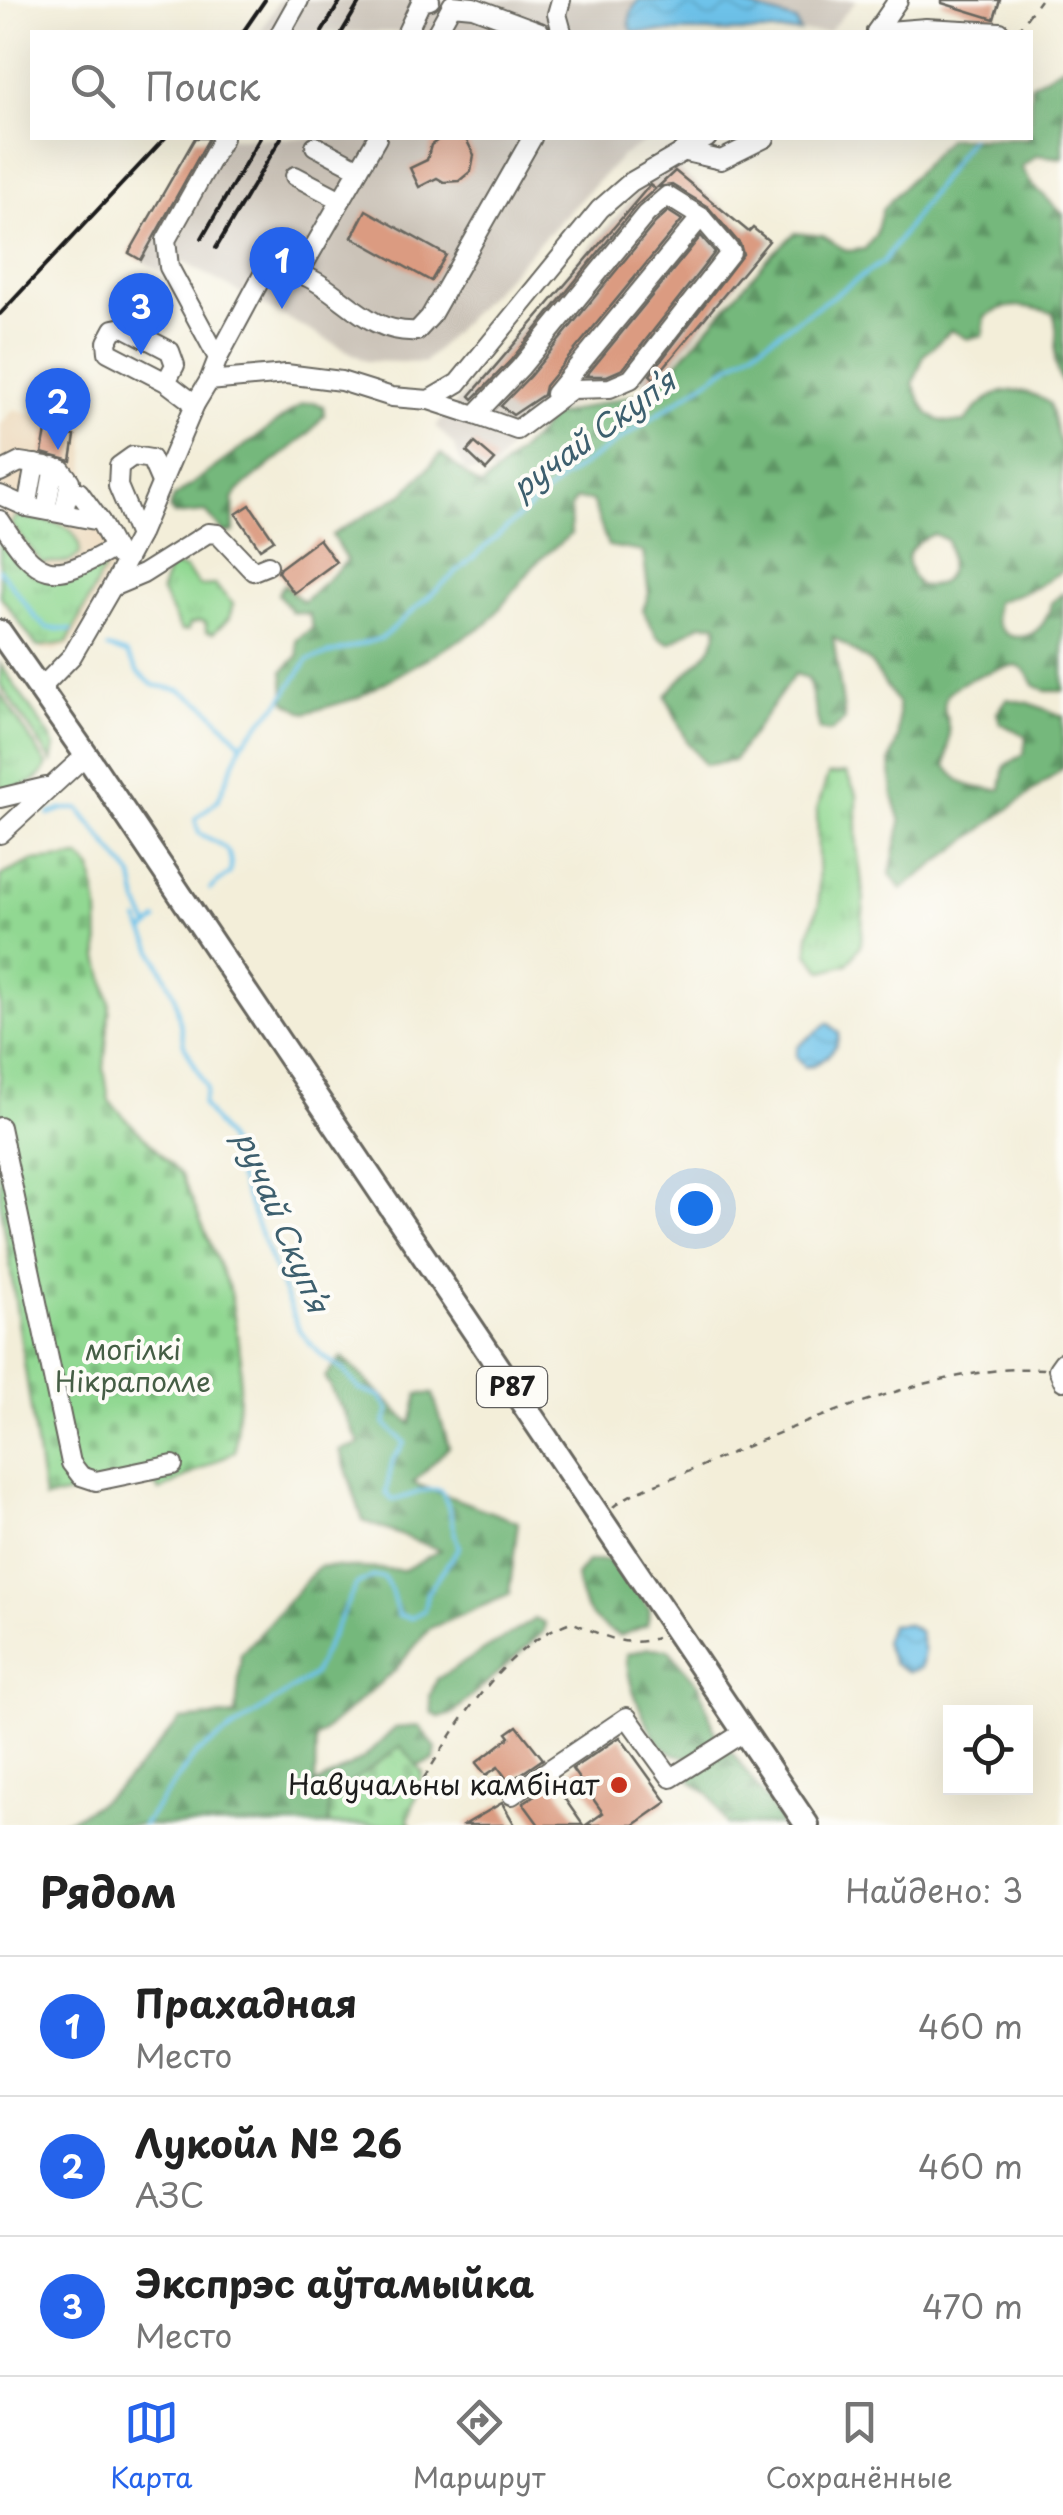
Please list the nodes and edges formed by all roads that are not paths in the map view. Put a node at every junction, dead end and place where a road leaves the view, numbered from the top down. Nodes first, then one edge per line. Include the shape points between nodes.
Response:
1 (299, 0) edge
2 (431, 0) edge
3 (561, 0) edge
4 (898, 0) edge
5 (452, 5) junction
6 (282, 30) edge
7 (407, 30) edge
8 (438, 30) edge
9 (535, 30) edge
10 (561, 30) edge
11 (877, 30) edge
12 (901, 30) edge
13 (963, 30) edge
14 (222, 140) edge
15 (376, 140) edge
16 (531, 140) edge
17 (703, 140) edge
18 (761, 140) edge
19 (315, 146) dead end
20 (682, 151) junction
21 (359, 169) junction
22 (295, 176) dead end
23 (341, 200) junction
24 (700, 217) junction
25 (300, 273) junction
26 (218, 358) junction
27 (166, 382) dead end
28 (209, 382) junction
29 (429, 400) junction
30 (195, 404) junction
31 (544, 407) junction
32 (474, 414) junction
33 (49, 466) junction
34 (0, 472) edge
35 (162, 482) junction
36 (78, 492) dead end
37 (0, 495) edge
38 (46, 510) junction
39 (0, 520) edge
40 (100, 520) junction
41 (139, 536) junction
42 (119, 556) junction
43 (268, 565) dead end
44 (112, 587) junction
45 (0, 632) edge
46 (40, 690) junction
47 (86, 754) junction
48 (51, 785) junction
49 (0, 798) edge
50 (0, 834) edge
51 (0, 1127) edge
52 (173, 1466) dead end
53 (744, 1732) junction
54 (512, 1795) dead end
55 (807, 1825) edge

1 - 6 lane
2 - 5 lane
2 - 7 lane via 420,2
3 - 10 lane
4 - 11 lane
5 - 8 lane
5 - 9 lane
12 - 13 lane
14 - 26 lane via 166,240 169,268
15 - 21 lane
16 - 25 lane via 416,331 376,324
17 - 20 lane
18 - 20 lane via 721,160
19 - 21 lane
20 - 29 lane via 600,209 458,383
21 - 23 lane
22 - 23 lane
23 - 25 lane
24 - 31 lane
24 - 31 lane via 731,252 631,378 610,388 572,389
24 - 32 lane via 667,196
25 - 26 lane via 267,267
26 - 28 lane
27 - 30 lane
28 - 29 lane via 286,374
28 - 30 lane
29 - 32 lane
30 - 35 lane
31 - 32 lane via 518,430
33 - 34 lane via 20,462
33 - 38 lane
33 - 38 lane via 70,481
35 - 41 lane
35 - 41 lane via 152,459 134,456 119,466 118,486
36 - 40 lane
37 - 38 lane
38 - 40 lane
39 - 42 lane via 41,569 55,572
40 - 42 lane
41 - 42 lane
42 - 44 lane
43 - 44 lane via 253,571 218,534 208,532
44 - 46 lane via 72,656
45 - 46 main road, Р87
46 - 47 main road, Р87
47 - 48 lane
47 - 53 main road, Р87
48 - 49 lane
48 - 50 lane
51 - 52 lane via 71,1464 96,1480
53 - 54 lane via 671,1778 627,1717
53 - 55 main road, Р87

